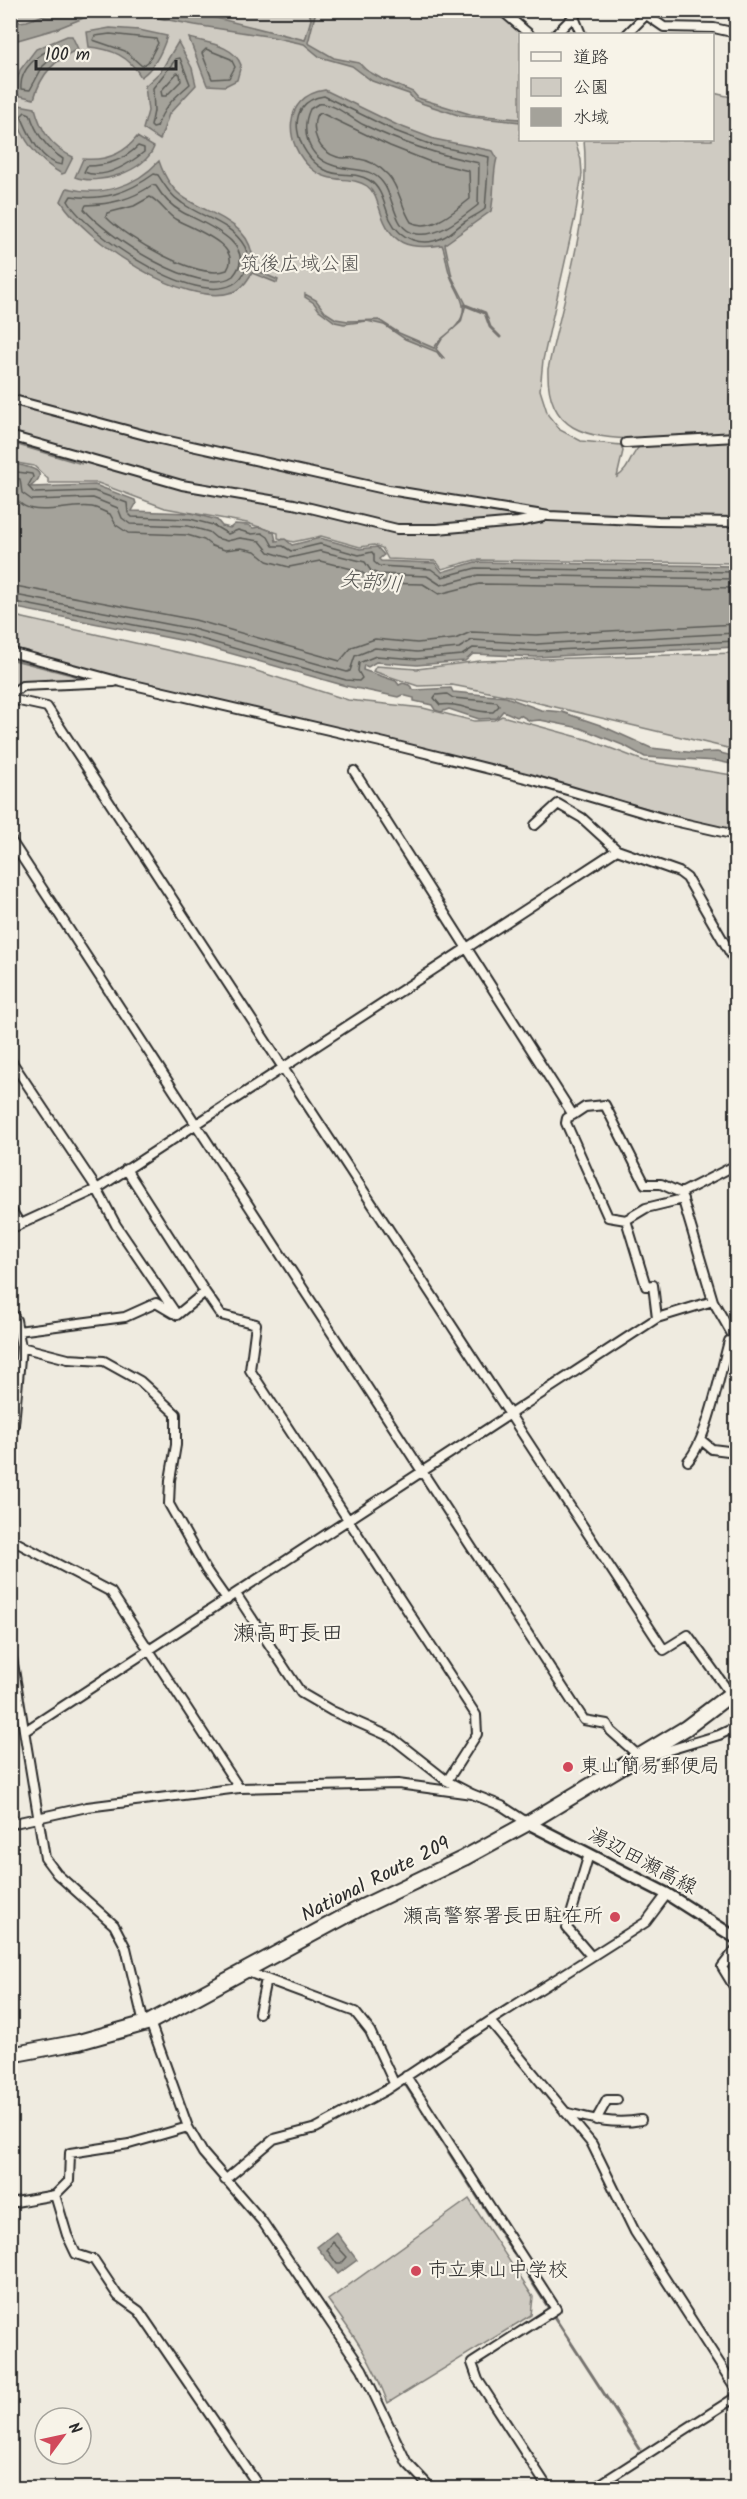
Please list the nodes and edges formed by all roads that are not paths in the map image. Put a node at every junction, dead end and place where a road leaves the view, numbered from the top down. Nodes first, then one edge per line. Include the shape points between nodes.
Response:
1 (501, 10) edge
2 (580, 10) edge
3 (642, 13) edge
4 (574, 17) junction
5 (712, 31) edge
6 (528, 33) edge
7 (557, 33) edge
8 (581, 33) edge
9 (628, 33) edge
10 (736, 33) edge
11 (10, 399) edge
12 (10, 436) edge
13 (736, 437) edge
14 (626, 443) dead end
15 (549, 516) junction
16 (736, 522) edge
17 (10, 652) edge
18 (121, 682) junction
19 (10, 694) edge
20 (10, 699) edge
21 (354, 771) dead end
22 (535, 825) dead end
23 (736, 835) edge
24 (10, 839) edge
25 (617, 850) junction
26 (466, 947) junction
27 (736, 963) edge
28 (10, 1059) edge
29 (283, 1068) junction
30 (573, 1115) junction
31 (196, 1125) junction
32 (736, 1165) edge
33 (126, 1169) junction
34 (97, 1189) junction
35 (682, 1196) junction
36 (10, 1208) edge
37 (626, 1220) junction
38 (20, 1224) junction
39 (10, 1229) edge
40 (205, 1292) junction
41 (713, 1301) junction
42 (10, 1311) edge
43 (177, 1315) junction
44 (657, 1318) junction
45 (18, 1331) junction
46 (736, 1341) edge
47 (21, 1347) junction
48 (510, 1415) junction
49 (10, 1439) edge
50 (701, 1440) junction
51 (736, 1452) edge
52 (688, 1461) dead end
53 (422, 1472) junction
54 (348, 1521) junction
55 (10, 1539) edge
56 (236, 1594) junction
57 (227, 1600) junction
58 (10, 1645) edge
59 (148, 1651) junction
60 (734, 1693) edge
61 (736, 1727) edge
62 (25, 1731) junction
63 (638, 1758) junction
64 (447, 1781) junction
65 (239, 1788) junction
66 (472, 1794) junction
67 (38, 1819) junction
68 (528, 1823) junction
69 (11, 1824) edge
70 (589, 1854) junction
71 (667, 1894) junction
72 (736, 1938) edge
73 (736, 1949) edge
74 (591, 1956) junction
75 (245, 1971) junction
76 (266, 1979) junction
77 (736, 1990) edge
78 (259, 2013) dead end
79 (490, 2021) junction
80 (147, 2023) junction
81 (10, 2055) edge
82 (406, 2076) junction
83 (394, 2083) junction
84 (617, 2100) dead end
85 (564, 2112) junction
86 (596, 2120) junction
87 (640, 2120) dead end
88 (188, 2127) junction
89 (225, 2180) junction
90 (55, 2195) junction
91 (10, 2203) edge
92 (736, 2389) edge
93 (736, 2397) edge
94 (260, 2488) edge
95 (431, 2488) edge
96 (548, 2488) edge
97 (594, 2488) edge

1 - 6 street
2 - 4 street
3 - 5 street via 664,27
3 - 9 street
4 - 7 street
4 - 8 street
5 - 10 street
11 - 15 street via 265,464 389,490
12 - 15 street via 182,485 294,504 397,529 437,529
13 - 14 street
15 - 16 street
17 - 18 street
18 - 19 street via 22,686
18 - 23 street via 385,742
20 - 29 street via 47,707
21 - 26 street
22 - 25 street via 558,804 582,818
24 - 31 street
25 - 26 street
25 - 27 street via 687,878
26 - 29 street
26 - 30 street
28 - 34 street
29 - 31 street
29 - 48 street
30 - 35 street via 585,1107 605,1105 645,1184 661,1184
30 - 37 street via 567,1123 608,1217
31 - 33 street
31 - 53 street
32 - 35 street
33 - 34 street
33 - 40 street
34 - 38 street
34 - 43 street via 116,1225
35 - 37 street via 646,1208
35 - 41 street
36 - 38 street
37 - 44 street via 646,1286 654,1285
38 - 39 street
40 - 43 street
40 - 54 street via 221,1315 256,1324 250,1370
41 - 44 street
41 - 46 street
42 - 45 street
43 - 45 street via 156,1303 125,1317
44 - 48 street
45 - 47 street
46 - 50 street via 729,1341
47 - 49 street
47 - 57 street via 68,1359 104,1361 140,1381 176,1414 169,1504
48 - 53 street
48 - 60 street via 664,1650 688,1635
50 - 51 street via 712,1449
50 - 52 street
53 - 54 street
53 - 63 street via 584,1720 608,1724
54 - 56 street
54 - 64 street via 476,1715 477,1734
55 - 59 street via 111,1592
56 - 57 street
56 - 64 street via 301,1693 391,1737
57 - 59 street
58 - 62 street
59 - 62 street
59 - 65 street
60 - 63 highway, National Route 209
61 - 63 street
62 - 67 street
63 - 68 highway, National Route 209
64 - 66 street
65 - 66 street via 398,1784
65 - 67 street via 121,1802
66 - 68 street via 502,1806
67 - 69 street
67 - 80 street via 45,1858 57,1874 114,1925 126,1948
68 - 70 main road, 湯辺田瀬高線
68 - 75 highway, National Route 209
70 - 71 main road, 湯辺田瀬高線
70 - 74 street via 567,1928
71 - 72 main road, 湯辺田瀬高線
71 - 74 street via 646,1922
73 - 77 street via 722,1967
74 - 79 street
75 - 76 street
75 - 80 highway, National Route 209
76 - 78 street
76 - 83 street via 355,2012 370,2031
79 - 82 street
79 - 85 street
80 - 81 highway, National Route 209 via 79,2042
80 - 88 street
82 - 83 street
82 - 96 street via 556,2309 471,2363
83 - 89 street via 316,2128 274,2139
84 - 86 street via 606,2100
85 - 86 street
85 - 92 street via 592,2144 635,2232
86 - 87 street
88 - 89 street
88 - 90 street via 129,2144 70,2153 69,2181
89 - 95 street via 262,2221 362,2368 407,2463
90 - 91 street
90 - 94 street via 76,2254 94,2260 118,2296 139,2311
93 - 97 street

